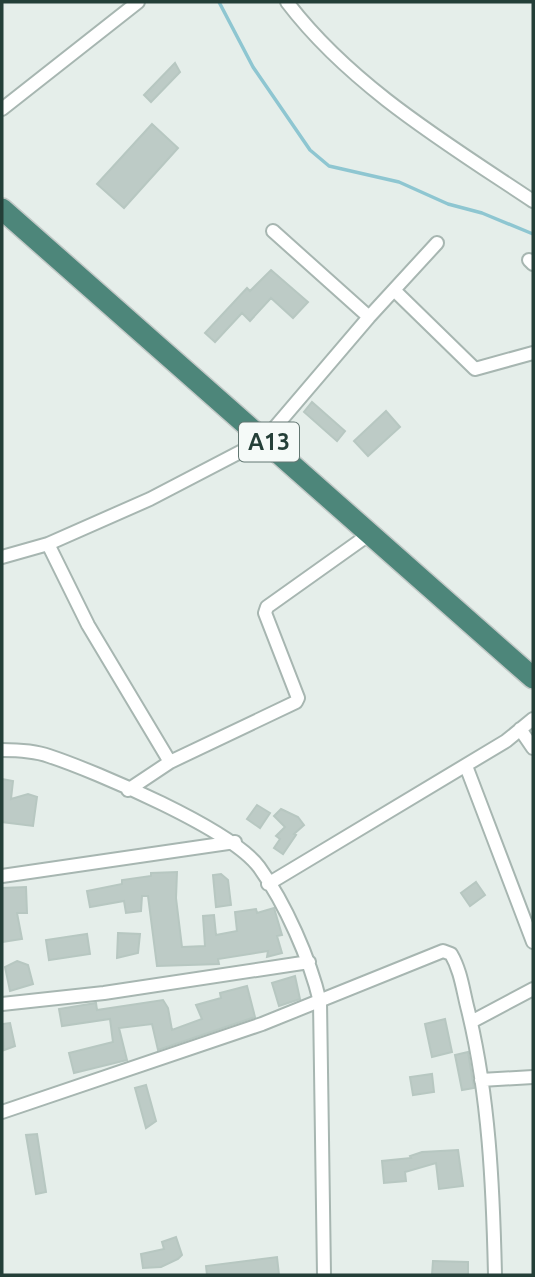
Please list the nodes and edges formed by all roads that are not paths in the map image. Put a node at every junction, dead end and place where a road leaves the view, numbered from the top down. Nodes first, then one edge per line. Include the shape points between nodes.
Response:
1 (138, 2) edge
2 (287, 2) edge
3 (2, 109) edge
4 (533, 201) edge
5 (2, 209) edge
6 (273, 231) dead end
7 (437, 243) dead end
8 (394, 290) junction
9 (369, 317) junction
10 (533, 353) edge
11 (265, 439) junction
12 (371, 533) junction
13 (48, 544) junction
14 (2, 557) edge
15 (533, 678) edge
16 (533, 719) edge
17 (520, 729) junction
18 (533, 748) edge
19 (2, 750) edge
20 (170, 762) junction
21 (466, 766) junction
22 (128, 790) junction
23 (235, 842) junction
24 (2, 876) edge
25 (268, 884) junction
26 (533, 942) edge
27 (309, 962) junction
28 (533, 989) edge
29 (320, 1002) junction
30 (2, 1004) edge
31 (471, 1022) junction
32 (533, 1077) edge
33 (481, 1080) junction
34 (2, 1112) edge
35 (324, 1275) edge
36 (495, 1275) edge

1 - 3 street
2 - 4 street via 312,34 363,81
5 - 11 highway, A13
6 - 9 street
7 - 8 street
8 - 9 street
8 - 10 street via 475,369
9 - 11 street
11 - 12 highway, A13
11 - 13 street via 150,499
12 - 15 highway, A13
12 - 20 street via 267,607 265,613 296,702
13 - 14 street
13 - 20 street via 88,625
16 - 17 street
17 - 18 street
17 - 21 street
19 - 22 street via 47,755
20 - 22 street
21 - 25 street
21 - 26 street
22 - 23 street
23 - 24 street
23 - 25 street
25 - 27 street
27 - 29 street
27 - 30 street
28 - 31 street
29 - 31 street via 443,951 457,963
29 - 34 street
29 - 35 street
31 - 33 street
32 - 33 street
33 - 36 street via 489,1136

